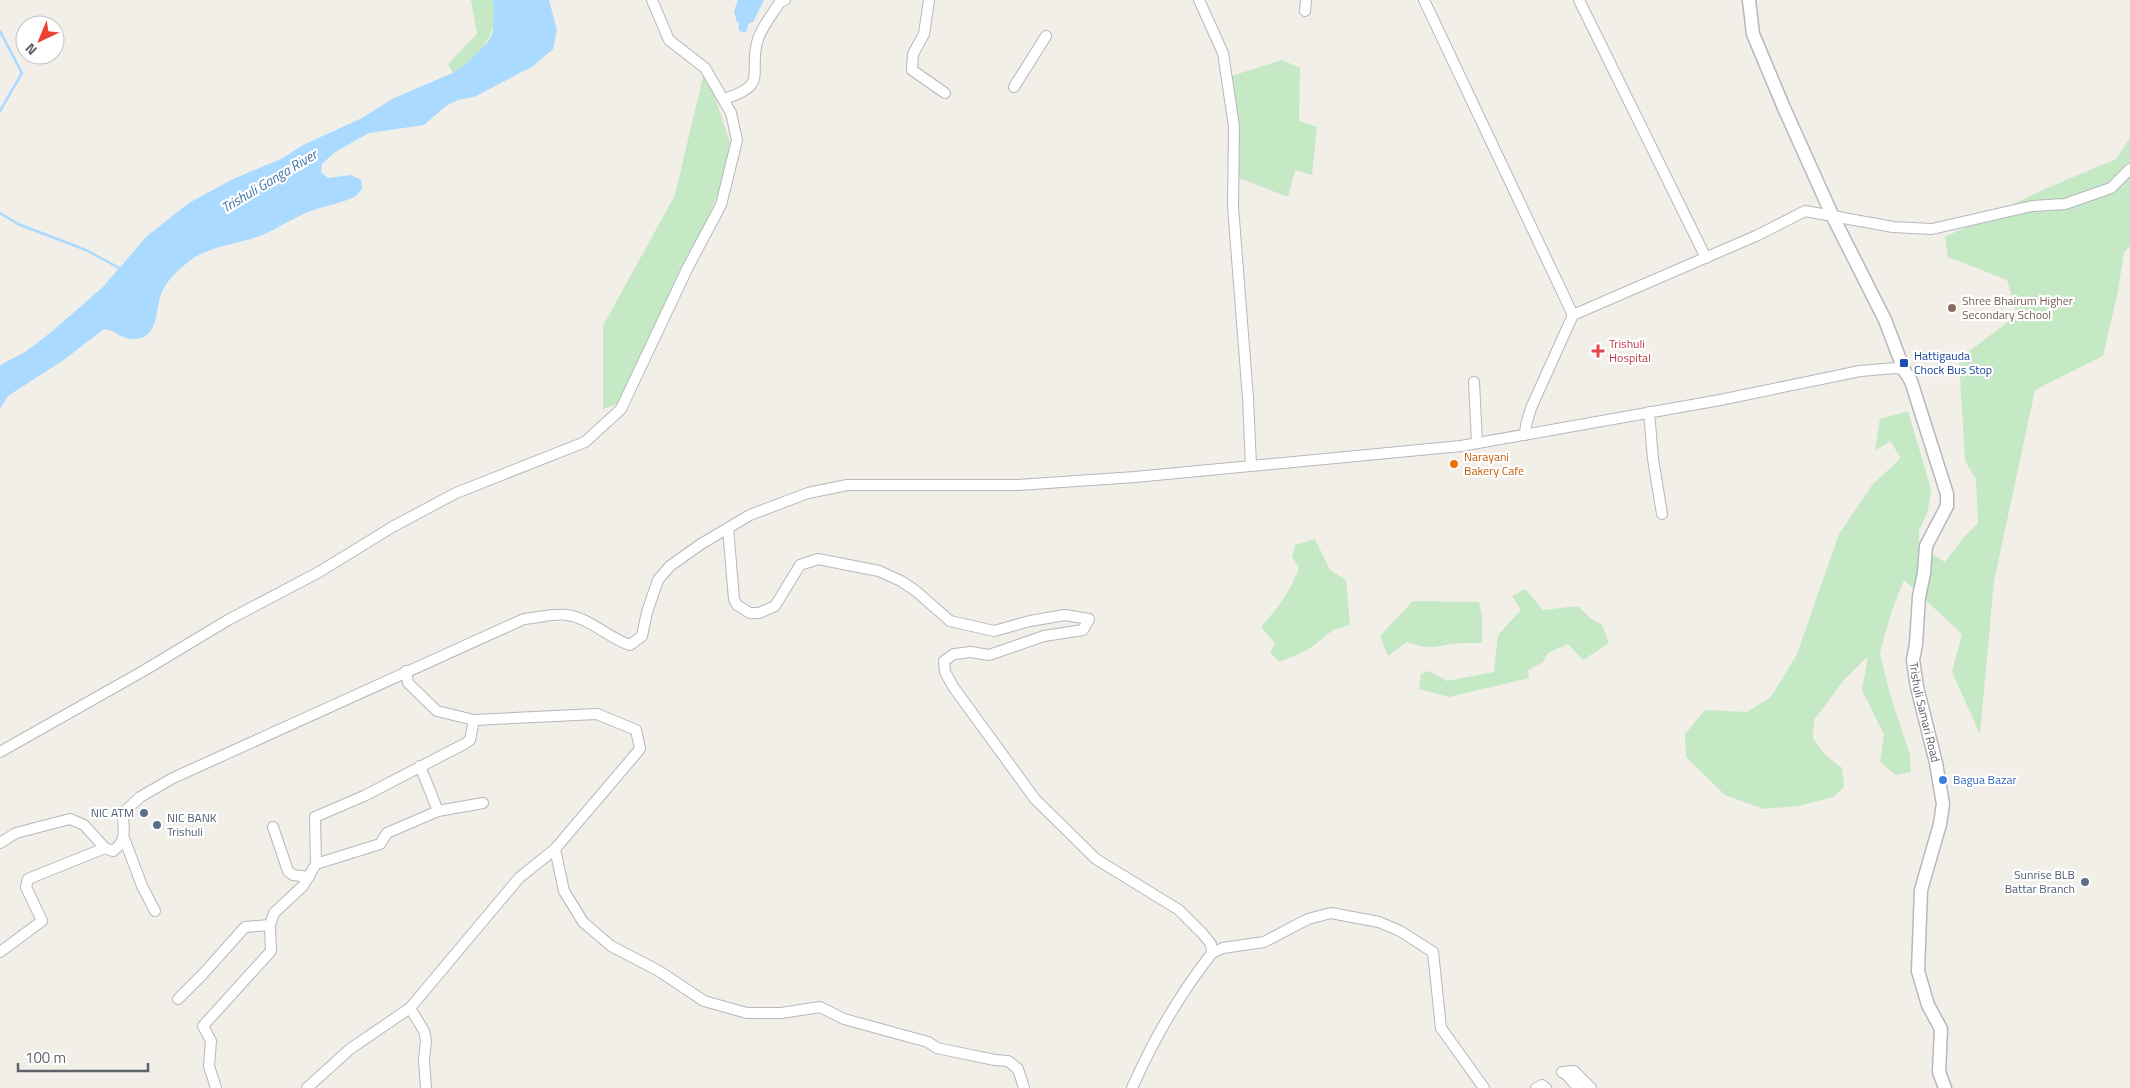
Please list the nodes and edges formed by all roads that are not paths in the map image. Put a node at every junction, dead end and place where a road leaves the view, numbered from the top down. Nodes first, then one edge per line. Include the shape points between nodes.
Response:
1 (652, 0) edge
2 (785, 0) edge
3 (929, 0) edge
4 (1199, 0) edge
5 (1306, 0) edge
6 (1424, 0) edge
7 (1579, 0) edge
8 (1749, 0) edge
9 (1305, 11) dead end
10 (1046, 36) dead end
11 (1014, 87) dead end
12 (945, 93) dead end
13 (724, 99) junction
14 (2130, 169) edge
15 (1833, 217) junction
16 (1706, 258) junction
17 (1573, 315) junction
18 (1904, 370) junction
19 (1474, 382) dead end
20 (1649, 412) junction
21 (1525, 435) junction
22 (1477, 443) junction
23 (1252, 465) junction
24 (1662, 514) dead end
25 (728, 528) junction
26 (406, 671) junction
27 (474, 720) junction
28 (0, 752) edge
29 (420, 766) junction
30 (483, 803) dead end
31 (438, 811) junction
32 (274, 827) dead end
33 (124, 838) junction
34 (0, 843) edge
35 (105, 848) junction
36 (555, 849) junction
37 (316, 864) junction
38 (308, 877) junction
39 (155, 911) dead end
40 (270, 924) junction
41 (0, 952) edge
42 (1212, 953) junction
43 (178, 999) dead end
44 (410, 1008) junction
45 (314, 1086) edge
46 (216, 1088) edge
47 (426, 1088) edge
48 (1024, 1088) edge
49 (1132, 1088) edge
50 (1484, 1088) edge
51 (1536, 1088) edge
52 (1546, 1088) edge
53 (1578, 1088) edge
54 (1591, 1088) edge
55 (1945, 1088) edge

1 - 13 street via 669,40 705,68
2 - 13 street via 780,2 758,38 751,87
3 - 12 street via 924,34 913,54 912,70
4 - 23 street via 1222,54 1234,126 1233,207
5 - 9 street
6 - 17 street
7 - 16 street
8 - 15 street, Trishuli Samari Road via 1753,34
10 - 11 street
13 - 28 street via 737,140 721,205 620,409 585,442 456,493
14 - 15 street via 2111,188 2065,204 2032,206 1932,229
15 - 16 street via 1805,211
15 - 18 street, Trishuli Samari Road via 1885,320
16 - 17 street
17 - 21 street via 1531,408
18 - 20 street via 1860,371
18 - 55 street, Trishuli Samari Road via 1923,415 1947,494 1947,506 1926,546 1913,660 1943,804 1921,890 1918,971 1928,1005 1942,1029 1940,1072
19 - 22 street
20 - 21 street
20 - 24 street
21 - 22 street
22 - 23 street
23 - 25 street via 1018,485 847,485 779,502
25 - 26 street via 670,566 658,580 642,636 630,645 566,615 524,619
25 - 42 street via 734,599 737,605 750,613 759,613 774,606 800,565 818,559 880,571 916,591 950,621 994,631 1065,615 1089,619 1083,630 1044,636 989,654 954,654 944,661 945,672 1035,799 1096,859 1179,910 1211,944
26 - 27 street via 408,683 437,711
26 - 33 street via 173,778 140,797 123,814
27 - 29 street via 470,740
27 - 36 street via 597,714 636,730 640,749
29 - 31 street
29 - 37 street via 366,795 314,817
30 - 31 street
31 - 37 street via 387,833 380,844
32 - 38 street via 288,871 292,875
33 - 35 street via 113,851
33 - 39 street
34 - 35 street via 16,833 70,818 84,825
35 - 41 street via 28,879 26,887 42,921
36 - 44 street via 519,878
36 - 48 street via 564,892 583,922 612,946 659,971 704,1001 747,1013 781,1013 820,1007 844,1018 928,1042 937,1048 1008,1061 1018,1069
37 - 38 street
38 - 40 street via 303,886 274,913
40 - 43 street via 246,927
40 - 46 street via 271,951 202,1026 211,1041 210,1066
42 - 49 street via 1163,1026
42 - 50 street via 1264,942 1308,920 1331,913 1379,922 1400,931 1434,952 1441,1028
44 - 45 street via 350,1049
44 - 47 street via 426,1040
51 - 52 street via 1542,1085
53 - 54 street via 1562,1072 1574,1071

